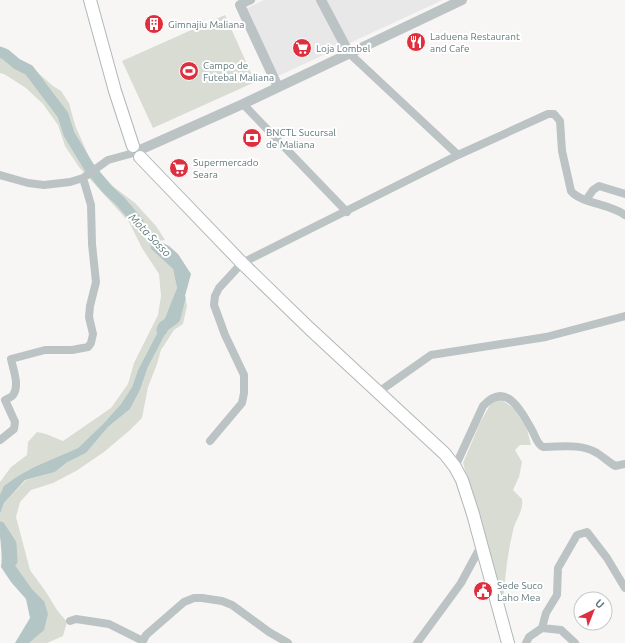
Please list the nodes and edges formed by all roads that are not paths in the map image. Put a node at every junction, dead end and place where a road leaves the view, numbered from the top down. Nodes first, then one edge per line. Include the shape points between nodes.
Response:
1 (90, 0) edge
2 (251, 0) edge
3 (321, 0) edge
4 (462, 0) edge
5 (240, 5) joint
6 (349, 53) junction
7 (278, 87) junction
8 (243, 104) junction
9 (136, 152) junction
10 (458, 156) junction
11 (0, 175) edge
12 (83, 178) junction
13 (625, 194) edge
14 (586, 200) junction
15 (347, 212) junction
16 (625, 215) edge
17 (242, 263) junction
18 (625, 316) edge
19 (377, 393) junction
20 (3, 398) edge
21 (0, 440) edge
22 (210, 441) dead end
23 (625, 464) edge
24 (454, 467) junction
25 (481, 546) junction
26 (625, 588) edge
27 (70, 621) dead end
28 (542, 628) junction
29 (142, 642) edge
30 (288, 643) edge
31 (417, 643) edge
32 (508, 643) edge
33 (526, 643) edge
34 (575, 643) edge

1 - 9 main road via 115,91
2 - 5 street
3 - 6 street
4 - 6 street
5 - 7 street
6 - 7 street
6 - 10 street
7 - 8 street
8 - 9 street
8 - 15 street
9 - 12 street via 108,160
9 - 17 main road
10 - 14 street via 548,114 554,114 560,121 562,151 571,191
10 - 15 street
11 - 12 street via 44,185
12 - 20 street via 91,205 96,282 90,306 93,334 91,343 88,347 45,350 11,359 16,388 14,395
13 - 14 street via 599,186
14 - 16 street via 605,205
15 - 17 street
17 - 19 main road
17 - 22 street via 219,288 214,305 244,375 244,393 242,403
18 - 19 street via 546,337 431,355
19 - 24 main road via 445,454
20 - 21 street via 15,422 14,430
23 - 24 street via 615,466 589,449 543,447 537,442 515,402 508,397 498,396 483,406
24 - 25 main road via 462,480
25 - 31 street via 461,583
25 - 32 main road
26 - 28 street via 608,558 587,532 578,535 558,568 556,595 546,613
27 - 29 street via 76,619 108,624
28 - 33 street via 529,637
28 - 34 street via 561,630
29 - 30 street via 146,635 184,602 202,598 232,605

